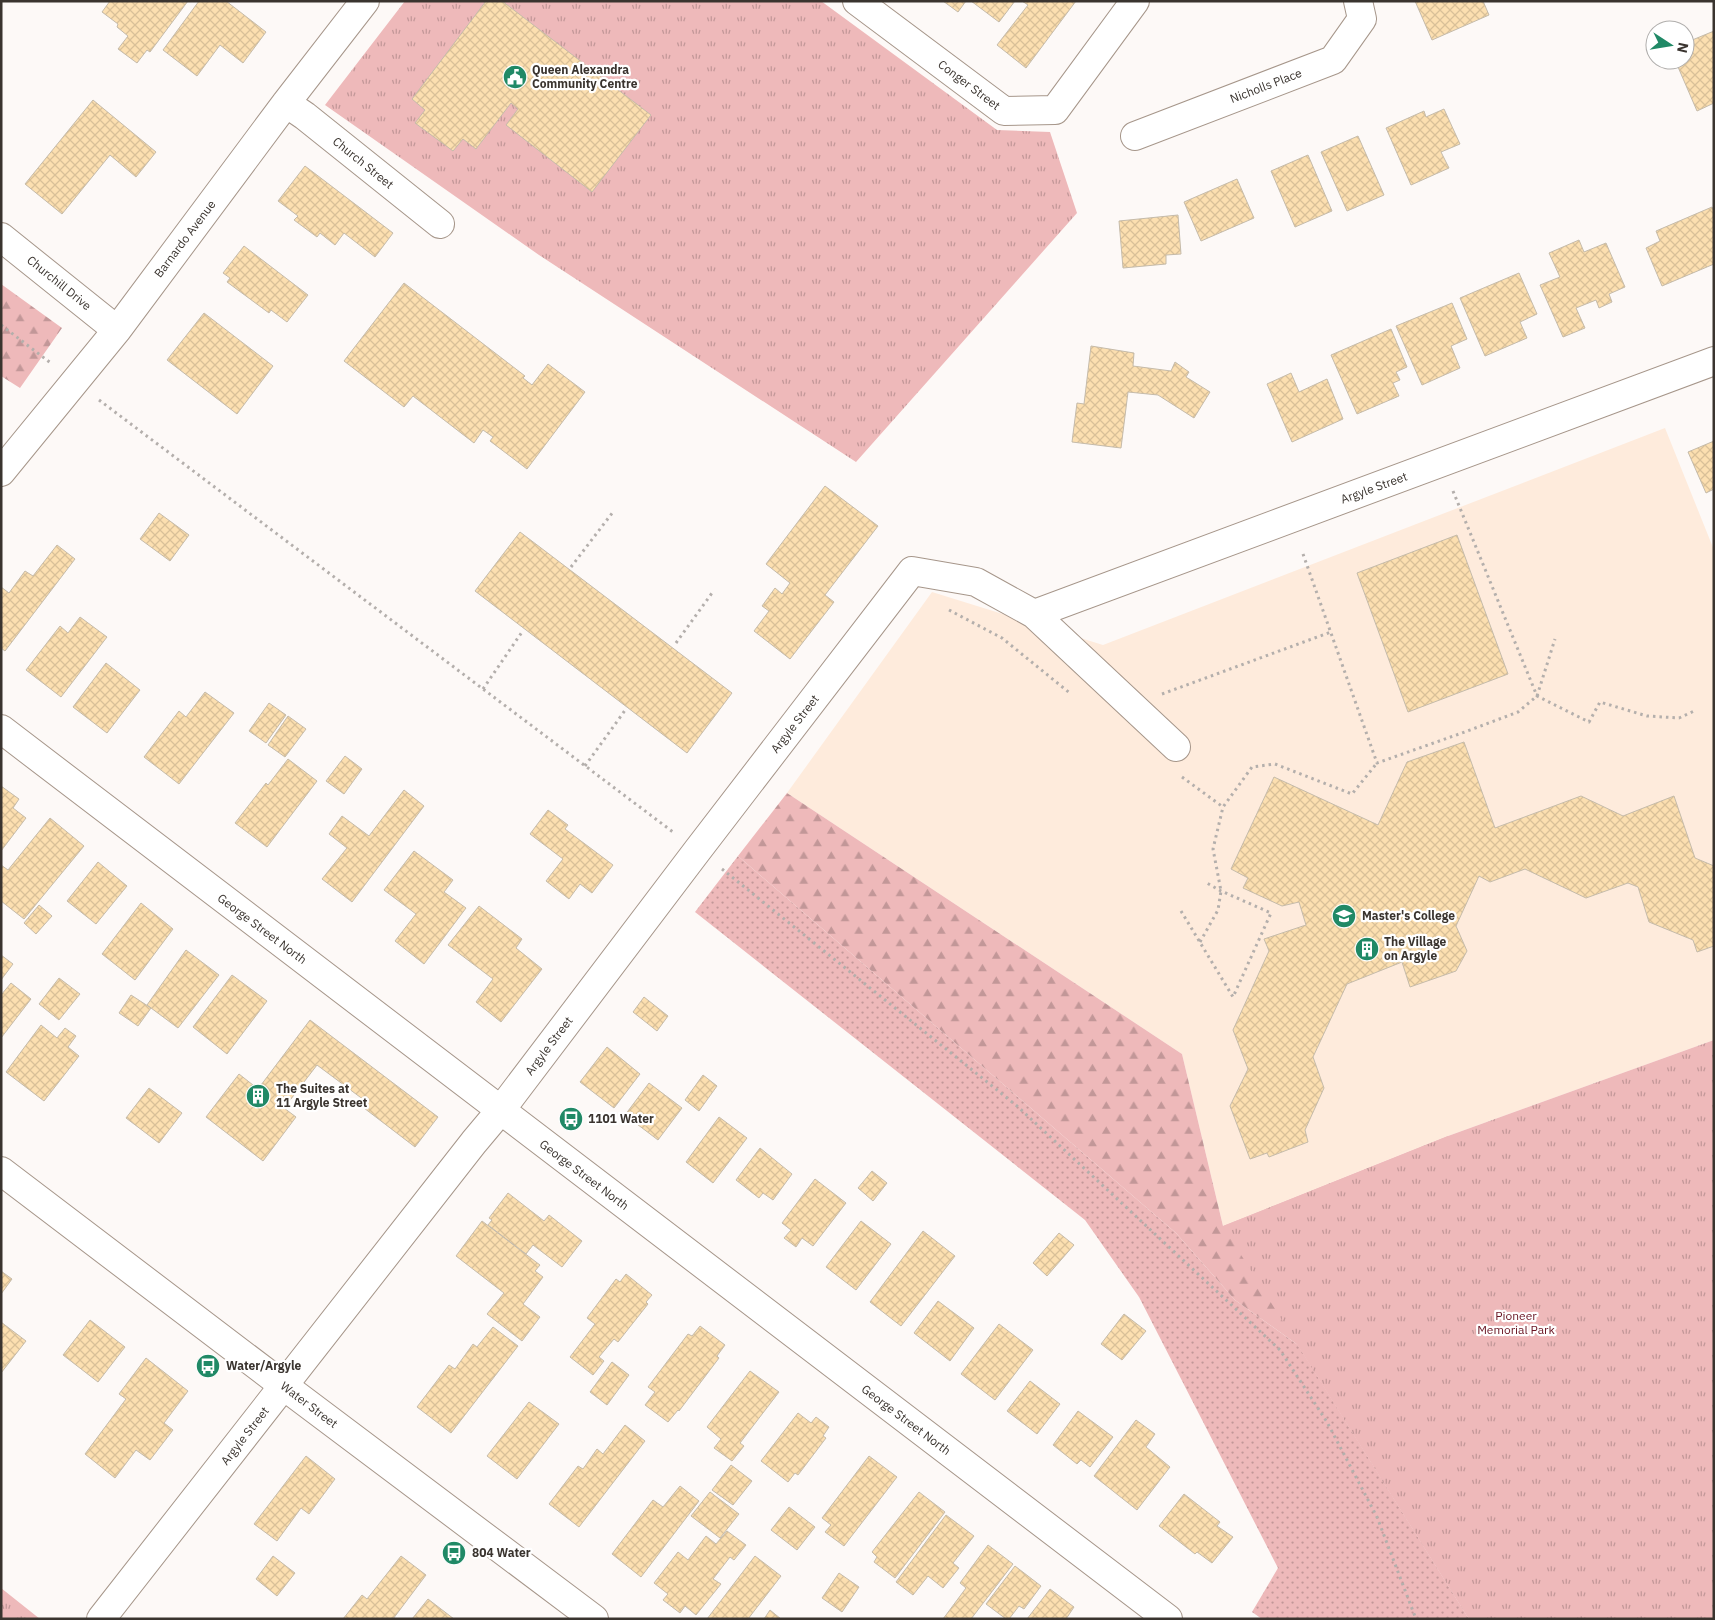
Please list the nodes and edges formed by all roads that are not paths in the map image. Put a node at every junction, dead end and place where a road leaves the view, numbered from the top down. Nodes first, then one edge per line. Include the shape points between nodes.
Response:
1 (365, 1) edge
2 (857, 1) edge
3 (1135, 1) edge
4 (1358, 1) edge
5 (286, 103) junction
6 (1136, 136) dead end
7 (440, 224) dead end
8 (1, 237) edge
9 (118, 330) junction
10 (1714, 360) edge
11 (1, 472) edge
12 (1034, 614) junction
13 (1, 729) edge
14 (1176, 747) dead end
15 (500, 1111) junction
16 (1, 1170) edge
17 (284, 1386) junction
18 (101, 1619) edge
19 (594, 1619) edge
20 (1168, 1619) edge

1 - 5 street, Barnardo Avenue
2 - 3 street, Conger Street via 1004,111 1055,110
4 - 6 street, Nicholls Place via 1362,19 1333,60
5 - 7 street, Church Street
5 - 9 street, Barnardo Avenue
8 - 9 street, Churchill Drive
9 - 11 street, Barnardo Avenue
10 - 12 street, Argyle Street
12 - 14 street, Argyle Street
12 - 15 street, Argyle Street via 976,582 912,571
13 - 15 street, George Street North
15 - 17 street, Argyle Street
15 - 20 street, George Street North
16 - 17 street, Water Street
17 - 18 street, Argyle Street
17 - 19 street, Water Street

